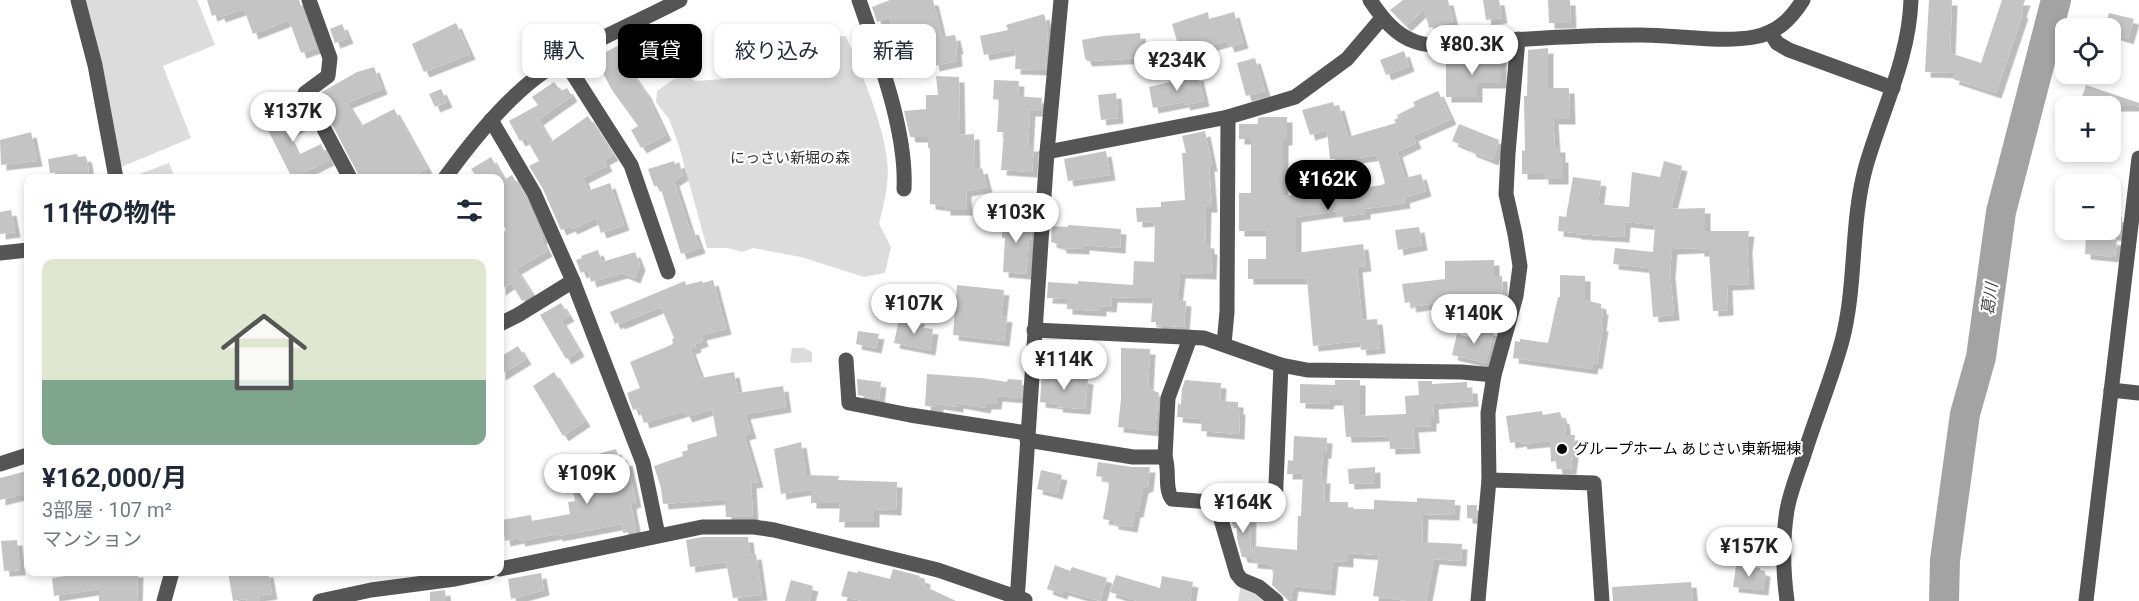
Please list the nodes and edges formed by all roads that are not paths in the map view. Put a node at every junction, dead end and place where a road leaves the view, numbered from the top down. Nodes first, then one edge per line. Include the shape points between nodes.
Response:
1 (78, 0) edge
2 (309, 0) edge
3 (680, 0) edge
4 (859, 0) edge
5 (1061, 0) edge
6 (1371, 0) edge
7 (1803, 0) edge
8 (1911, 0) edge
9 (1382, 18) junction
10 (1770, 32) junction
11 (606, 38) edge
12 (1518, 39) junction
13 (536, 78) edge
14 (575, 78) edge
15 (1893, 88) junction
16 (1228, 117) junction
17 (491, 120) junction
18 (1047, 152) junction
19 (2139, 158) edge
20 (115, 174) edge
21 (348, 174) edge
22 (449, 174) edge
23 (904, 189) dead end
24 (24, 250) edge
25 (0, 253) edge
26 (668, 272) dead end
27 (573, 281) junction
28 (504, 322) edge
29 (1034, 330) junction
30 (1190, 338) junction
31 (1224, 344) junction
32 (846, 360) dead end
33 (1281, 365) junction
34 (1494, 375) junction
35 (2111, 390) junction
36 (2139, 393) edge
37 (1027, 436) junction
38 (24, 455) edge
39 (1165, 457) junction
40 (0, 464) edge
41 (1489, 480) junction
42 (1217, 506) junction
43 (658, 535) junction
44 (504, 568) edge
45 (171, 576) edge
46 (470, 576) edge
47 (1020, 600) edge
48 (164, 601) edge
49 (320, 601) edge
50 (1276, 601) edge
51 (1478, 601) edge
52 (1602, 601) edge
53 (1787, 601) edge
54 (2086, 601) edge

1 - 20 street
2 - 21 street via 330,58 328,76 305,93
3 - 11 street
4 - 23 street via 896,121 905,168
5 - 18 street
6 - 9 street
7 - 10 street via 1788,21
8 - 15 street via 1906,46
9 - 12 street via 1399,34 1418,43
9 - 16 street via 1347,59 1295,97
10 - 12 street via 1734,38 1640,35
10 - 15 street via 1777,43 1789,50
12 - 34 street via 1506,194 1520,266 1516,296
13 - 17 street
14 - 26 street via 631,165
15 - 53 street via 1860,188 1842,341 1788,509 1783,558
16 - 18 street
16 - 31 street
17 - 22 street
17 - 27 street via 534,193
18 - 29 street
19 - 35 street
24 - 25 street
27 - 28 street
27 - 43 street via 643,463
29 - 30 street
29 - 37 street
30 - 31 street
30 - 39 street via 1168,398
31 - 33 street
32 - 37 street via 849,403
33 - 34 street via 1307,370
33 - 42 street via 1275,508
34 - 41 street via 1488,413
35 - 36 street
35 - 54 street
37 - 39 street via 1133,457
37 - 47 street
38 - 40 street
39 - 42 street via 1168,494 1172,499
41 - 51 street
41 - 52 street via 1594,483
42 - 50 street via 1237,574
43 - 44 street
43 - 47 street via 702,527 774,530 938,570
45 - 48 street
46 - 49 street

